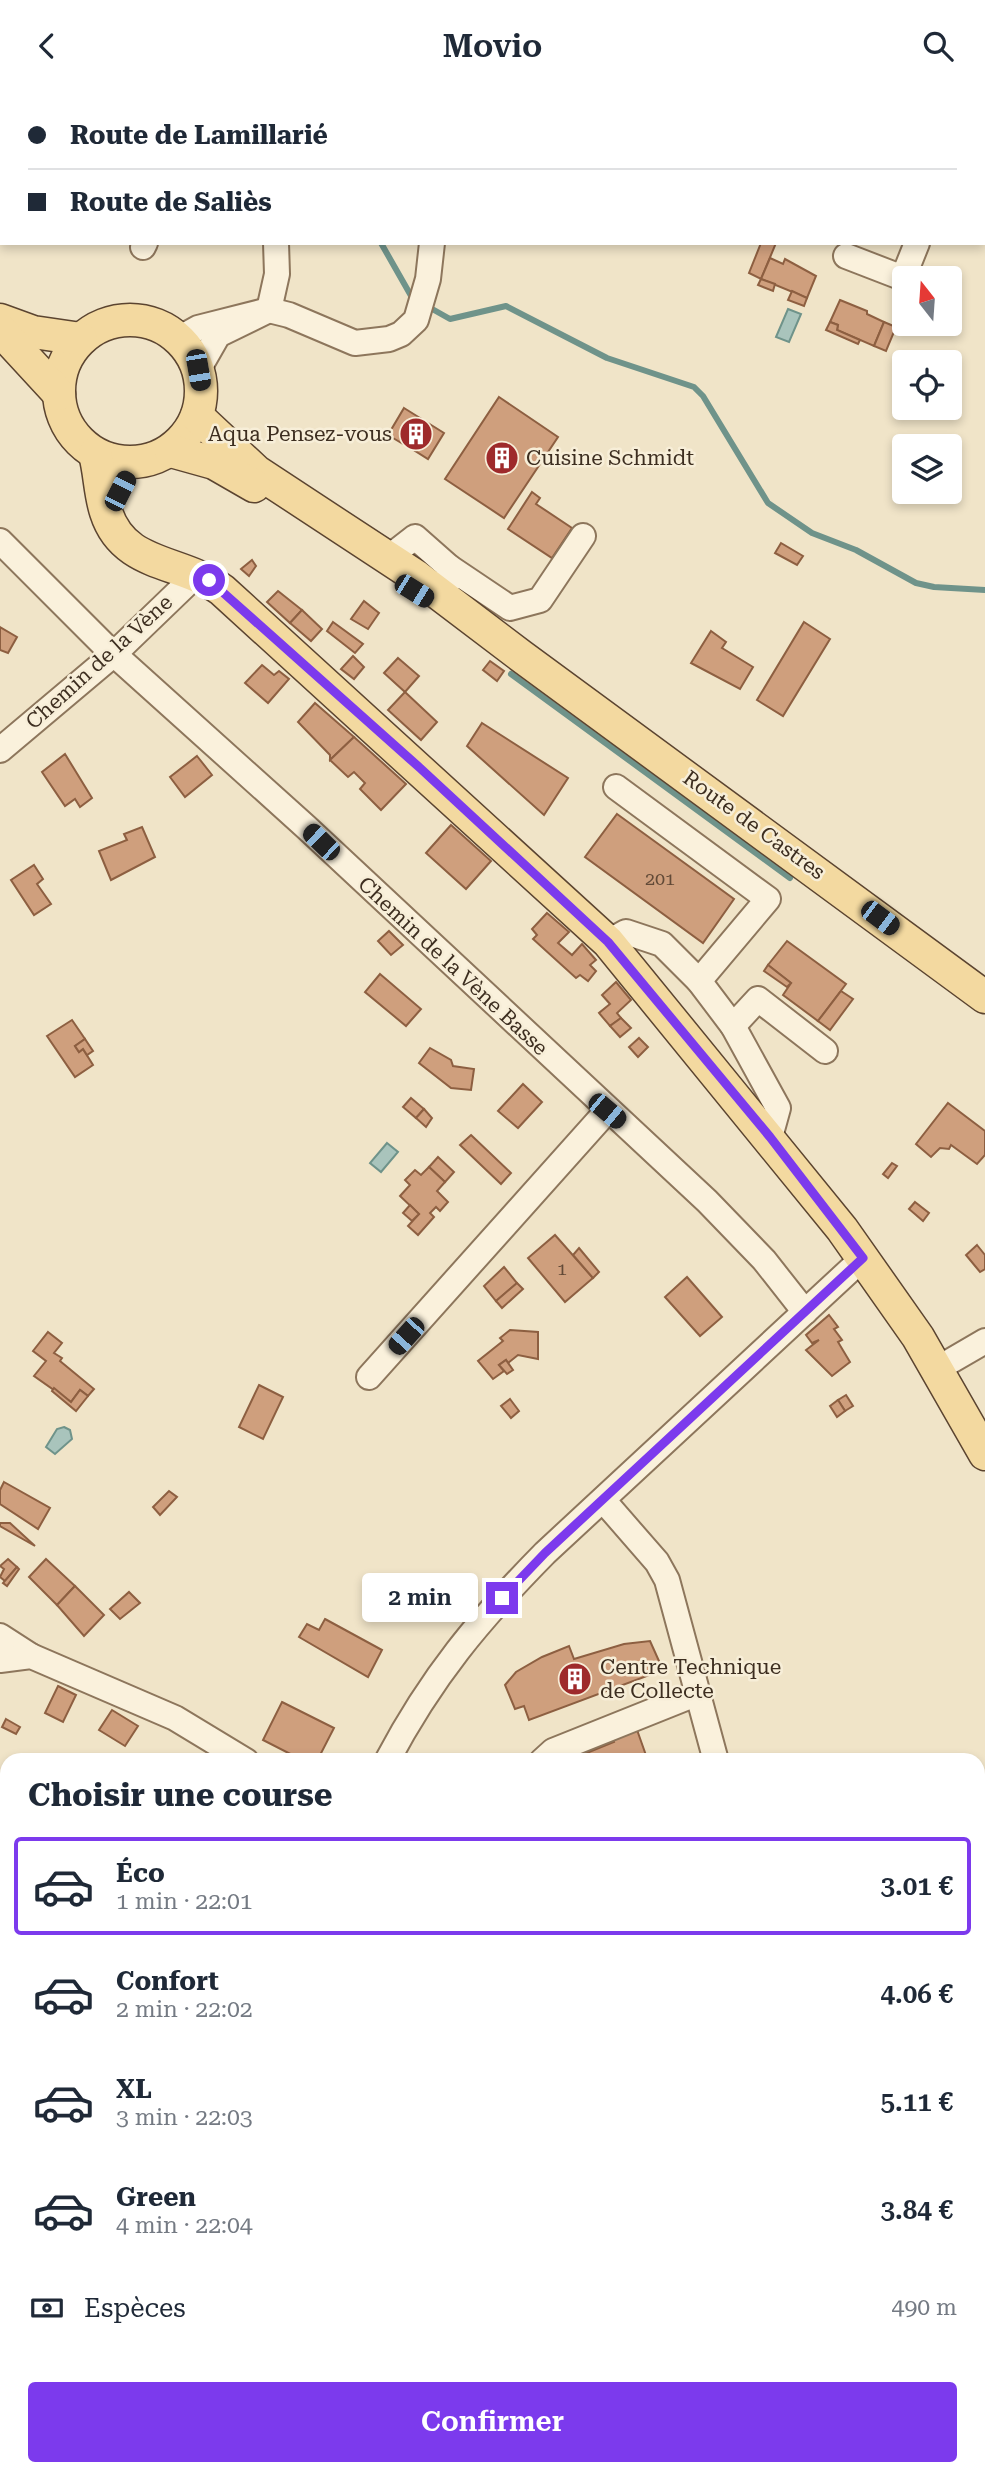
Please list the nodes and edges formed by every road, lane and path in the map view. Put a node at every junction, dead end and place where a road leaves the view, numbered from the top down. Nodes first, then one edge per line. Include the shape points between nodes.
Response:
1 (276, 245) edge
2 (432, 245) edge
3 (917, 245) edge
4 (846, 256) dead end
5 (269, 310) junction
6 (0, 320) edge
7 (0, 330) edge
8 (180, 338) junction
9 (81, 339) junction
10 (198, 370) junction
11 (59, 394) junction
12 (197, 416) junction
13 (171, 451) junction
14 (95, 454) junction
15 (139, 463) junction
16 (111, 523) junction
17 (583, 536) dead end
18 (0, 541) edge
19 (388, 558) junction
20 (449, 567) junction
21 (197, 574) junction
22 (449, 599) junction
23 (114, 655) junction
24 (521, 656) junction
25 (0, 750) edge
26 (616, 787) dead end
27 (608, 942) junction
28 (698, 981) junction
29 (985, 997) edge
30 (733, 1026) junction
31 (825, 1051) dead end
32 (607, 1111) junction
33 (770, 1137) junction
34 (863, 1258) junction
35 (805, 1312) junction
36 (985, 1341) edge
37 (937, 1369) junction
38 (369, 1377) dead end
39 (985, 1454) edge
40 (603, 1500) junction
41 (0, 1636) edge
42 (32, 1656) junction
43 (0, 1660) edge
44 (687, 1697) junction
45 (232, 1753) edge
46 (391, 1753) edge
47 (551, 1753) edge
48 (712, 1753) edge

1 - 5 street via 277,274
2 - 5 street via 416,320 401,334 355,343
3 - 4 street via 903,278
5 - 8 street via 198,328
5 - 10 street via 218,335
6 - 9 main road via 33,332
7 - 11 main road
8 - 9 main road via 163,326 120,320 99,326
8 - 10 main road
9 - 11 main road via 65,364
10 - 12 main road
11 - 14 main road via 68,426
12 - 13 main road
12 - 19 main road, Route de Castres via 257,472
13 - 15 main road
13 - 24 main road, Route de Castres via 214,463 248,482
14 - 15 main road
14 - 16 main road
15 - 16 main road via 120,491
16 - 21 main road via 132,552
17 - 20 street via 540,600 525,606 510,608
18 - 23 street, Chemin de la Vène Basse
19 - 20 street via 415,537
19 - 22 main road, Route de Castres
20 - 22 street
21 - 23 street, Chemin de la Vène
21 - 27 main road via 269,630
22 - 24 main road, Route de Castres
23 - 25 street, Chemin de la Vène
23 - 32 street, Chemin de la Vène Basse via 306,827
24 - 29 main road, Route de Castres
26 - 28 street via 768,899
27 - 28 street via 626,932 662,944
27 - 33 main road
28 - 30 street
30 - 31 street via 758,999
30 - 33 street via 778,1108
32 - 35 street, Chemin de la Vène Basse via 727,1220
32 - 38 street
33 - 34 main road
34 - 35 street
34 - 37 main road
35 - 40 street
36 - 37 street
37 - 39 main road
40 - 44 street via 667,1580
40 - 46 street via 510,1588 449,1658
41 - 42 street
42 - 43 street
42 - 45 street via 175,1719
44 - 47 street
44 - 48 street

